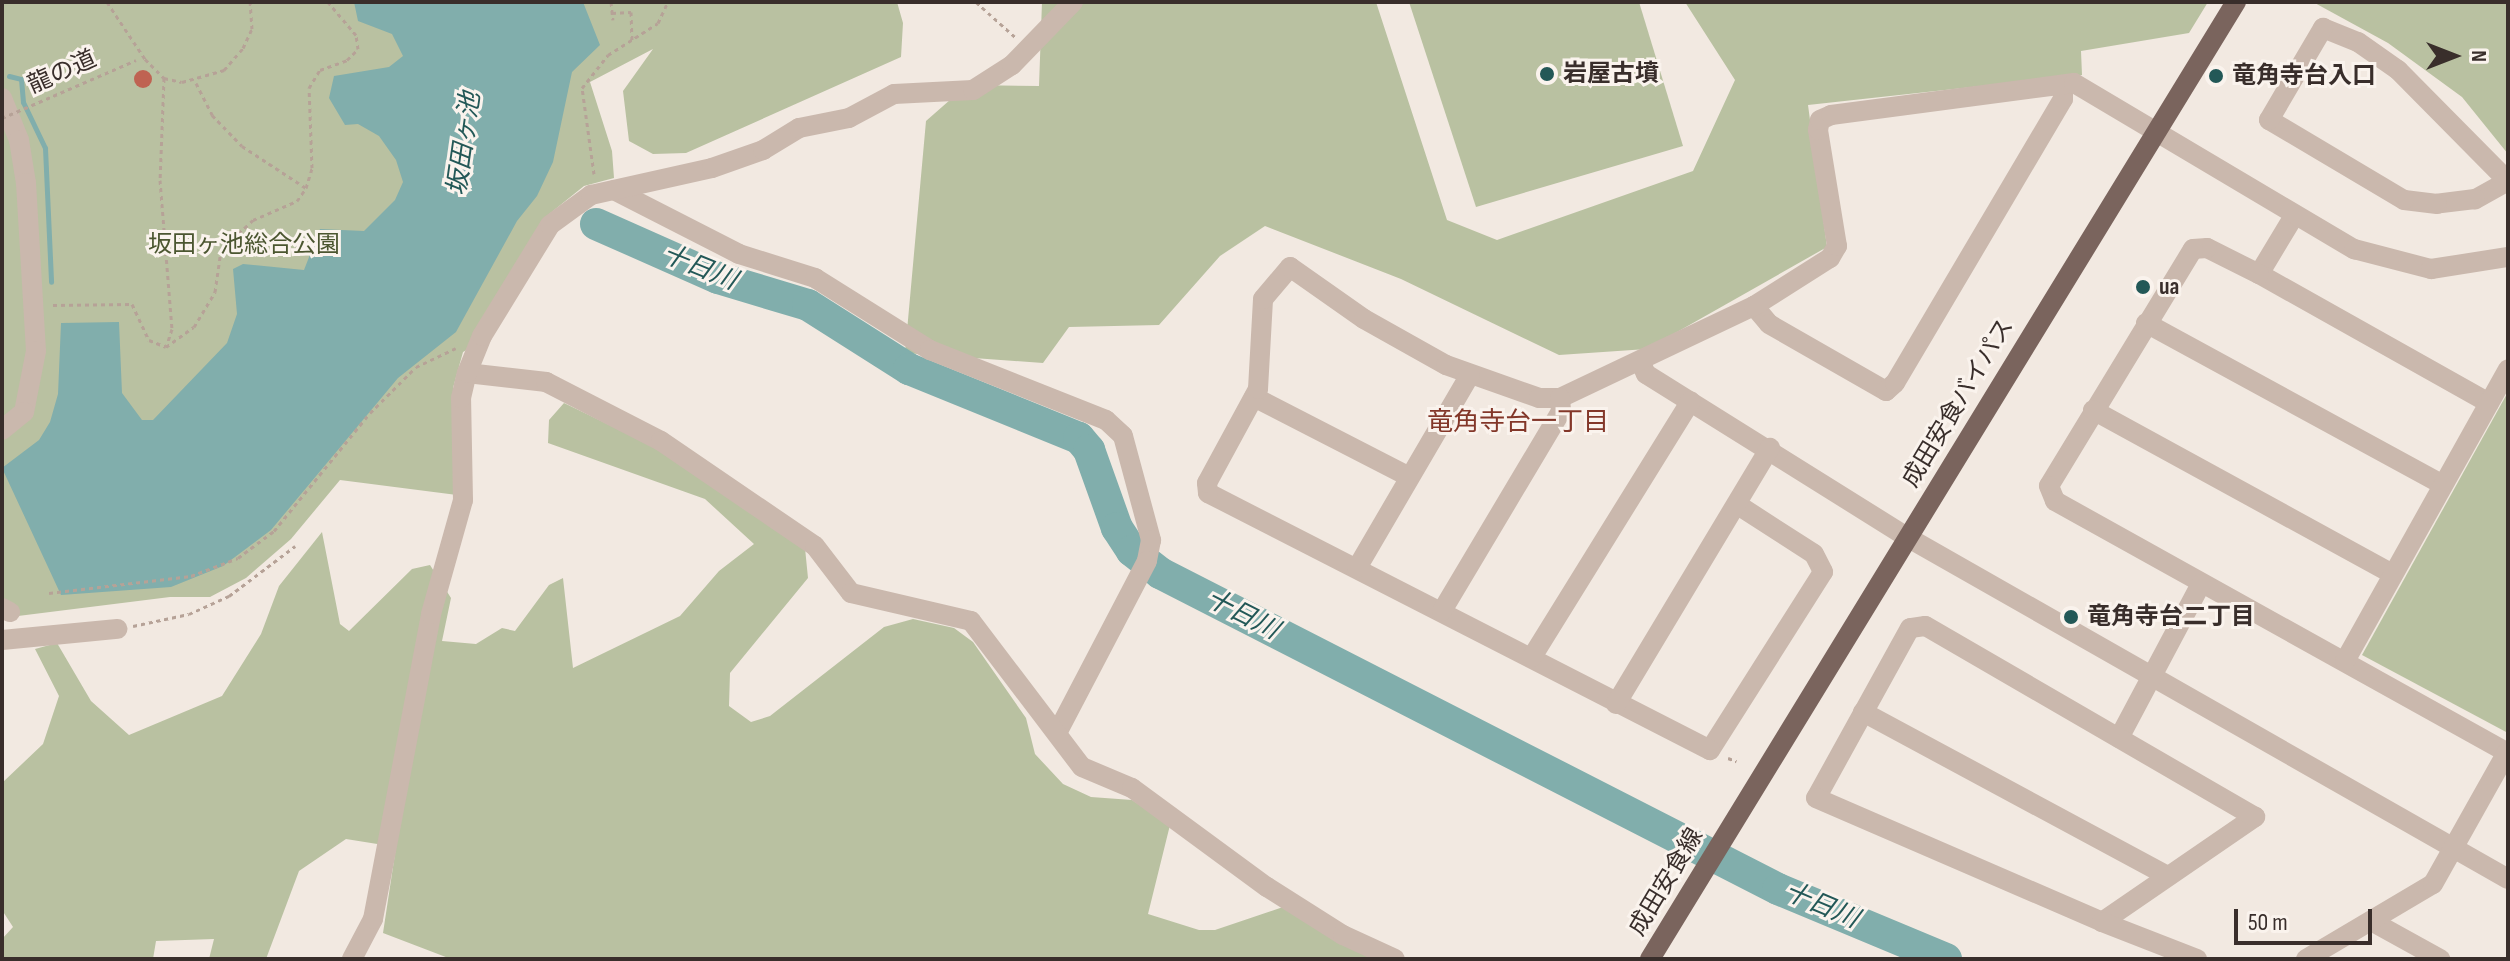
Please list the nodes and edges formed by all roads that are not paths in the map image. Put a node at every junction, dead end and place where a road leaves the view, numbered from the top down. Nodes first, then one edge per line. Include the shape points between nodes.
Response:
1 (1073, 2) edge
2 (2236, 2) edge
3 (2063, 85) junction
4 (2, 98) edge
5 (2158, 133) junction
6 (2508, 181) edge
7 (606, 192) junction
8 (2294, 216) junction
9 (2508, 257) edge
10 (2259, 274) junction
11 (1754, 306) junction
12 (2146, 323) junction
13 (1641, 363) junction
14 (2508, 369) edge
15 (467, 373) junction
16 (1470, 375) junction
17 (1254, 397) junction
18 (1560, 398) junction
19 (1691, 401) junction
20 (2489, 403) junction
21 (2093, 410) junction
22 (2, 430) edge
23 (1770, 448) junction
24 (1408, 476) junction
25 (2443, 485) junction
26 (1738, 505) junction
27 (1907, 537) junction
28 (1357, 568) junction
29 (2393, 574) junction
30 (2201, 584) junction
31 (1442, 611) junction
32 (117, 629) road end
33 (2, 640) edge
34 (1532, 657) junction
35 (2345, 661) junction
36 (2148, 678) junction
37 (1616, 704) junction
38 (1863, 712) junction
39 (1057, 733) junction
40 (2119, 738) junction
41 (2507, 752) edge
42 (1727, 832) joint
43 (2454, 848) junction
44 (2168, 876) junction
45 (2508, 879) edge
46 (2102, 922) junction
47 (2373, 922) junction
48 (352, 959) edge
49 (1395, 959) edge
50 (1650, 959) edge
51 (2197, 959) edge
52 (2306, 959) edge
53 (2440, 959) edge

1 - 7 street via 1028,49 973,90 894,94 849,118 799,128 763,150 712,168
2 - 5 main road, 成田安食バイパス
3 - 5 street via 2085,86
3 - 11 street via 1845,112 1820,120 1837,246 1819,266
3 - 11 street via 2063,99 1886,391 1769,324
4 - 22 street via 19,140 35,305 30,393 24,412
5 - 8 street
5 - 27 main road, 成田安食バイパス
6 - 6 street via 2475,199 2437,204 2404,200 2269,120 2323,28 2358,42 2398,70
7 - 15 street via 550,225 482,336
7 - 39 street via 739,254 815,278 930,350 1106,420 1123,436 1151,540 1147,561
8 - 9 street via 2354,249 2413,268 2462,267
8 - 10 street
10 - 12 street via 2207,248 2193,249
10 - 20 street
11 - 13 street
12 - 21 street
12 - 25 street
13 - 18 street via 1580,385
13 - 19 street via 1646,374
14 - 20 street
15 - 39 street via 546,382 661,441 815,546 851,593 971,621
15 - 48 street via 461,398 463,500 425,642 373,919
16 - 17 street via 1364,319 1290,267 1263,299
16 - 18 street via 1539,398
16 - 24 street
17 - 24 street
17 - 28 street via 1207,483 1208,493
18 - 31 street via 1561,411
19 - 23 street
19 - 34 street
20 - 25 street
21 - 29 street
21 - 30 street via 2049,486 2055,501
23 - 26 street
23 - 27 street
24 - 28 street
25 - 29 street
26 - 37 street
26 - 37 street via 1822,560 1820,583 1710,750
27 - 36 street
27 - 42 main road, 成田安食バイパス
28 - 31 street
29 - 35 street
30 - 35 street
30 - 36 street
31 - 34 street
32 - 33 street
34 - 37 street
35 - 41 street
36 - 40 street
36 - 43 street
38 - 40 street via 1910,628 1925,626
38 - 44 street
38 - 46 street via 1816,798
39 - 49 street via 1082,767 1132,788 1267,887 1343,935
40 - 44 street via 2255,817
41 - 43 street
42 - 50 main road, 成田安食線
43 - 45 street
43 - 47 street via 2433,884
44 - 46 street
46 - 51 street
47 - 52 street
47 - 53 street

